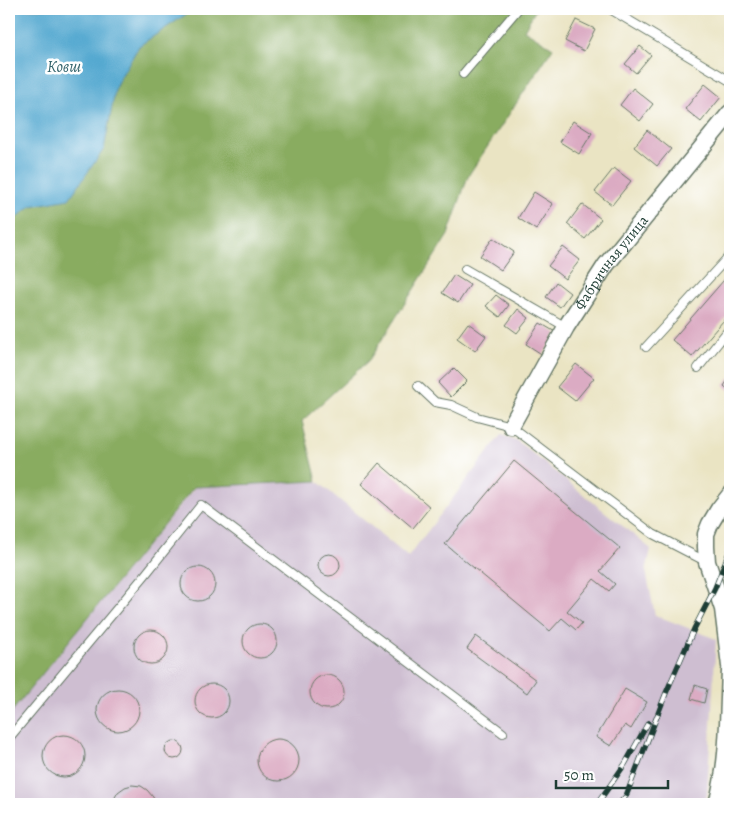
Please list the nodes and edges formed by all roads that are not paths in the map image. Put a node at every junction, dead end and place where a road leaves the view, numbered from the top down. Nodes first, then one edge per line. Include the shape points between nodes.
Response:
1 (518, 9) edge
2 (610, 9) edge
3 (463, 74) dead end
4 (730, 81) edge
5 (730, 113) edge
6 (730, 255) edge
7 (465, 269) dead end
8 (566, 327) junction
9 (730, 328) edge
10 (646, 347) dead end
11 (698, 368) dead end
12 (418, 386) dead end
13 (511, 426) junction
14 (730, 495) edge
15 (707, 562) junction
16 (727, 603) edge
17 (730, 666) edge
18 (730, 671) edge
19 (502, 733) dead end
20 (9, 738) edge
21 (726, 786) edge
22 (717, 804) edge

1 - 3 lane
2 - 4 lane
5 - 8 street, Фабричная улица via 606,265
6 - 10 lane
7 - 8 lane
8 - 13 street, Фабричная улица
9 - 11 lane
12 - 13 lane via 435,402
13 - 15 lane via 653,534
14 - 15 street via 706,534
15 - 16 street
16 - 17 street
18 - 21 street
19 - 20 lane via 201,505
21 - 22 street

